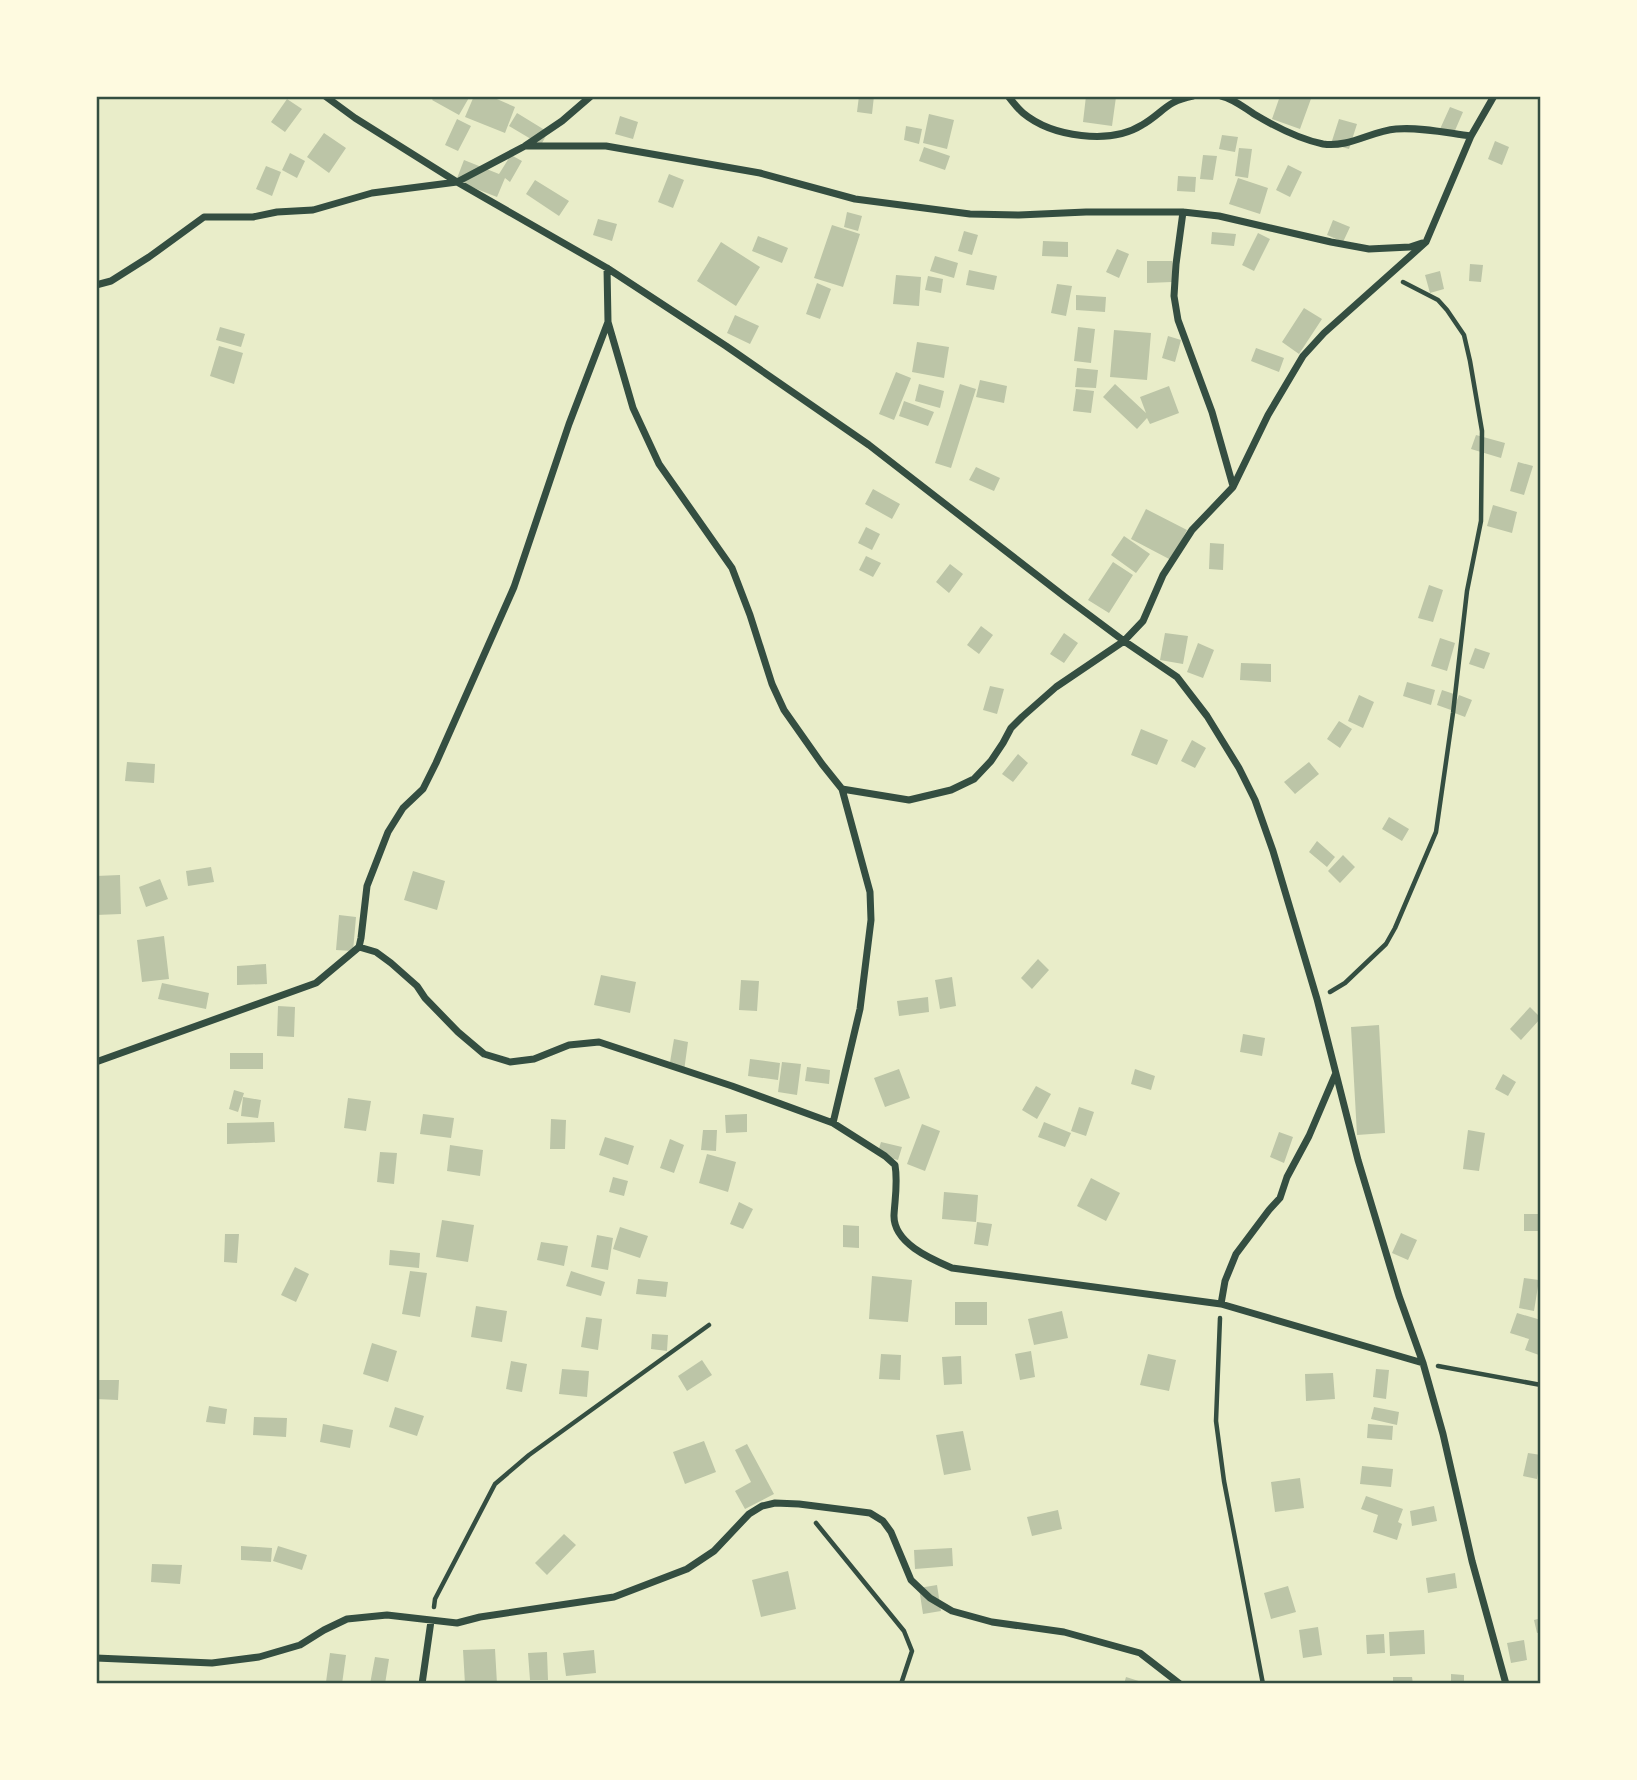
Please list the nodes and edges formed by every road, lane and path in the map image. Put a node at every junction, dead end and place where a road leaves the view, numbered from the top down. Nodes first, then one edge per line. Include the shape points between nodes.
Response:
1 (325, 96) edge
2 (591, 96) edge
3 (1008, 96) edge
4 (1193, 96) edge
5 (1221, 96) edge
6 (1494, 96) edge
7 (1471, 135) junction
8 (525, 146) junction
9 (457, 183) junction
10 (1183, 212) junction
11 (1426, 242) junction
12 (607, 268) junction
13 (1389, 275) junction
14 (96, 285) edge
15 (608, 322) junction
16 (1233, 487) junction
17 (1125, 641) junction
18 (842, 789) junction
19 (359, 947) junction
20 (1317, 999) junction
21 (96, 1062) edge
22 (1335, 1074) junction
23 (832, 1123) junction
24 (1221, 1304) junction
25 (709, 1325) dead end
26 (1218, 1334) dead end
27 (1423, 1363) junction
28 (1541, 1385) edge
29 (799, 1504) junction
30 (431, 1621) junction
31 (96, 1658) edge
32 (422, 1684) edge
33 (901, 1684) edge
34 (1180, 1684) edge
35 (1264, 1684) edge
36 (1506, 1684) edge

1 - 9 street
2 - 8 street
3 - 4 street via 1023,113 1046,126 1100,137 1122,135 1179,99
5 - 7 street via 1291,133 1323,144 1342,144 1394,129
6 - 7 street
7 - 11 street
8 - 9 street
8 - 10 street via 606,146 760,173 855,199 970,214
9 - 12 street
9 - 14 street via 372,193 313,210 204,217 111,281
10 - 11 street via 1369,249
10 - 16 street via 1174,296 1178,320 1212,412
11 - 13 street
12 - 15 street
12 - 17 street via 869,445
13 - 16 street via 1303,356
13 - 20 path via 1438,300 1464,335 1482,431 1481,521 1467,591 1436,832 1385,944 1345,983
15 - 18 street via 633,408 659,464 732,568 784,710
15 - 19 street via 514,587 424,789 403,808 388,832 367,886
16 - 17 street via 1192,530 1163,575 1143,621
17 - 18 street via 1022,716 974,779 909,800
17 - 20 street via 1177,677 1239,768 1273,851
18 - 23 street via 870,892 871,920 860,1009
19 - 21 street via 316,983
19 - 23 street via 391,963 484,1054 510,1062 534,1059 569,1045 599,1042
20 - 22 street
22 - 24 street via 1280,1198 1236,1254
22 - 27 street
23 - 24 street via 895,1165 898,1234 927,1258 952,1268
24 - 27 street
25 - 30 path via 495,1484 435,1599
26 - 35 path via 1216,1421
27 - 28 path
27 - 36 street
29 - 30 street via 762,1506 714,1551 687,1569 614,1597 457,1623
29 - 33 path via 904,1631 912,1651
29 - 34 street via 870,1513 883,1521 911,1580 952,1611 1064,1632 1140,1653
30 - 31 street via 387,1615 346,1619 300,1645 259,1657 212,1663
30 - 32 street

